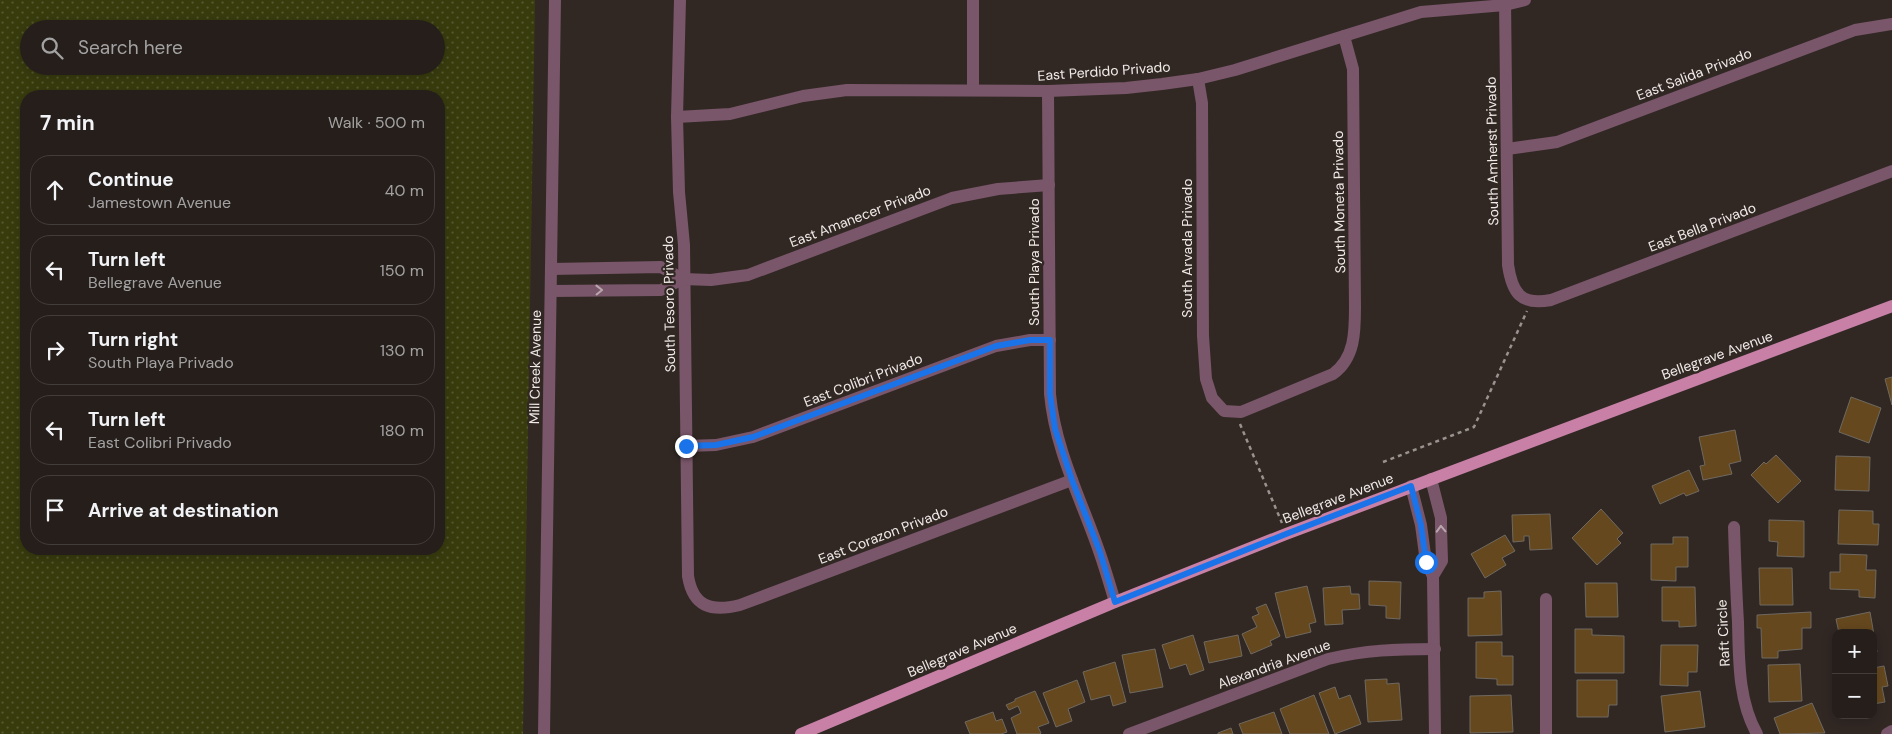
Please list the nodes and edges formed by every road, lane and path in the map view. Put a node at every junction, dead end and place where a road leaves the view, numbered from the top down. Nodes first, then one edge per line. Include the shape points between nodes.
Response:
1 (555, 0) edge
2 (680, 0) edge
3 (973, 0) edge
4 (1525, 0) edge
5 (1505, 2) edge
6 (1892, 24) edge
7 (1344, 36) junction
8 (1198, 79) junction
9 (973, 90) junction
10 (1048, 91) junction
11 (677, 117) junction
12 (1507, 149) junction
13 (1892, 171) edge
14 (1049, 185) junction
15 (551, 268) junction
16 (683, 280) junction
17 (551, 291) junction
18 (1526, 299) junction
19 (1892, 306) edge
20 (1050, 340) junction
21 (1230, 412) junction
22 (686, 446) junction
23 (1384, 462) dead end
24 (1431, 479) junction
25 (1072, 480) junction
26 (1411, 486) junction
27 (1734, 527) dead end
28 (1286, 534) junction
29 (1433, 576) junction
30 (1546, 600) dead end
31 (1115, 602) junction
32 (703, 604) joint
33 (1435, 649) junction
34 (1892, 731) edge
35 (544, 734) edge
36 (802, 734) edge
37 (1129, 734) edge
38 (1435, 734) edge
39 (1546, 734) edge
40 (1757, 734) edge
41 (1887, 734) edge

1 - 15 street, Mill Creek Avenue
2 - 11 street, South Tesoro Privado
3 - 9 street
4 - 5 street, East Perdido Privado
5 - 7 street, East Perdido Privado via 1421,12
5 - 12 street, South Amherst Privado
6 - 12 street, East Salida Privado via 1855,30 1557,142
7 - 8 street, East Perdido Privado
7 - 21 street, South Moneta Privado via 1353,69 1354,342 1342,367 1322,379 1250,409
8 - 10 street, East Perdido Privado via 1126,88
8 - 21 street, South Arvada Privado via 1202,103 1204,358 1208,390 1217,405
9 - 10 street, East Perdido Privado
9 - 11 street, East Perdido Privado via 847,90 803,96 730,114
10 - 14 street, South Playa Privado
11 - 16 street, South Tesoro Privado
12 - 18 street, South Amherst Privado via 1508,265 1515,292
13 - 18 street, East Bella Privado via 1551,300
14 - 16 street, East Amanecer Privado via 998,189 952,198 748,275
14 - 20 street, South Playa Privado
15 - 16 street via 661,267
15 - 17 street, Mill Creek Avenue
17 -> 16 street, East Amanecer Privado via 661,290
16 - 22 street, South Tesoro Privado
17 - 35 street, Mill Creek Avenue
18 - 23 path via 1474,427
19 - 24 main road, Bellegrave Avenue
20 - 22 street, East Colibri Privado via 996,346 753,437 716,445
20 - 25 street, South Playa Privado via 1052,412
21 - 28 path
22 - 32 street, South Tesoro Privado via 688,576 692,592
24 - 26 main road, Bellegrave Avenue
29 -> 24 street via 1442,561 1442,553 1441,518
25 - 31 street, South Playa Privado
25 - 32 street, East Corazon Privado via 740,605 721,608
26 - 28 main road, Bellegrave Avenue
26 - 29 street via 1426,562
27 - 40 street, Raft Circle via 1742,694
28 - 31 main road, Bellegrave Avenue
29 - 33 street
30 - 39 street
31 - 36 main road, Bellegrave Avenue
33 - 37 street, Alexandria Avenue via 1379,649 1328,659
33 - 38 street
34 - 41 street

